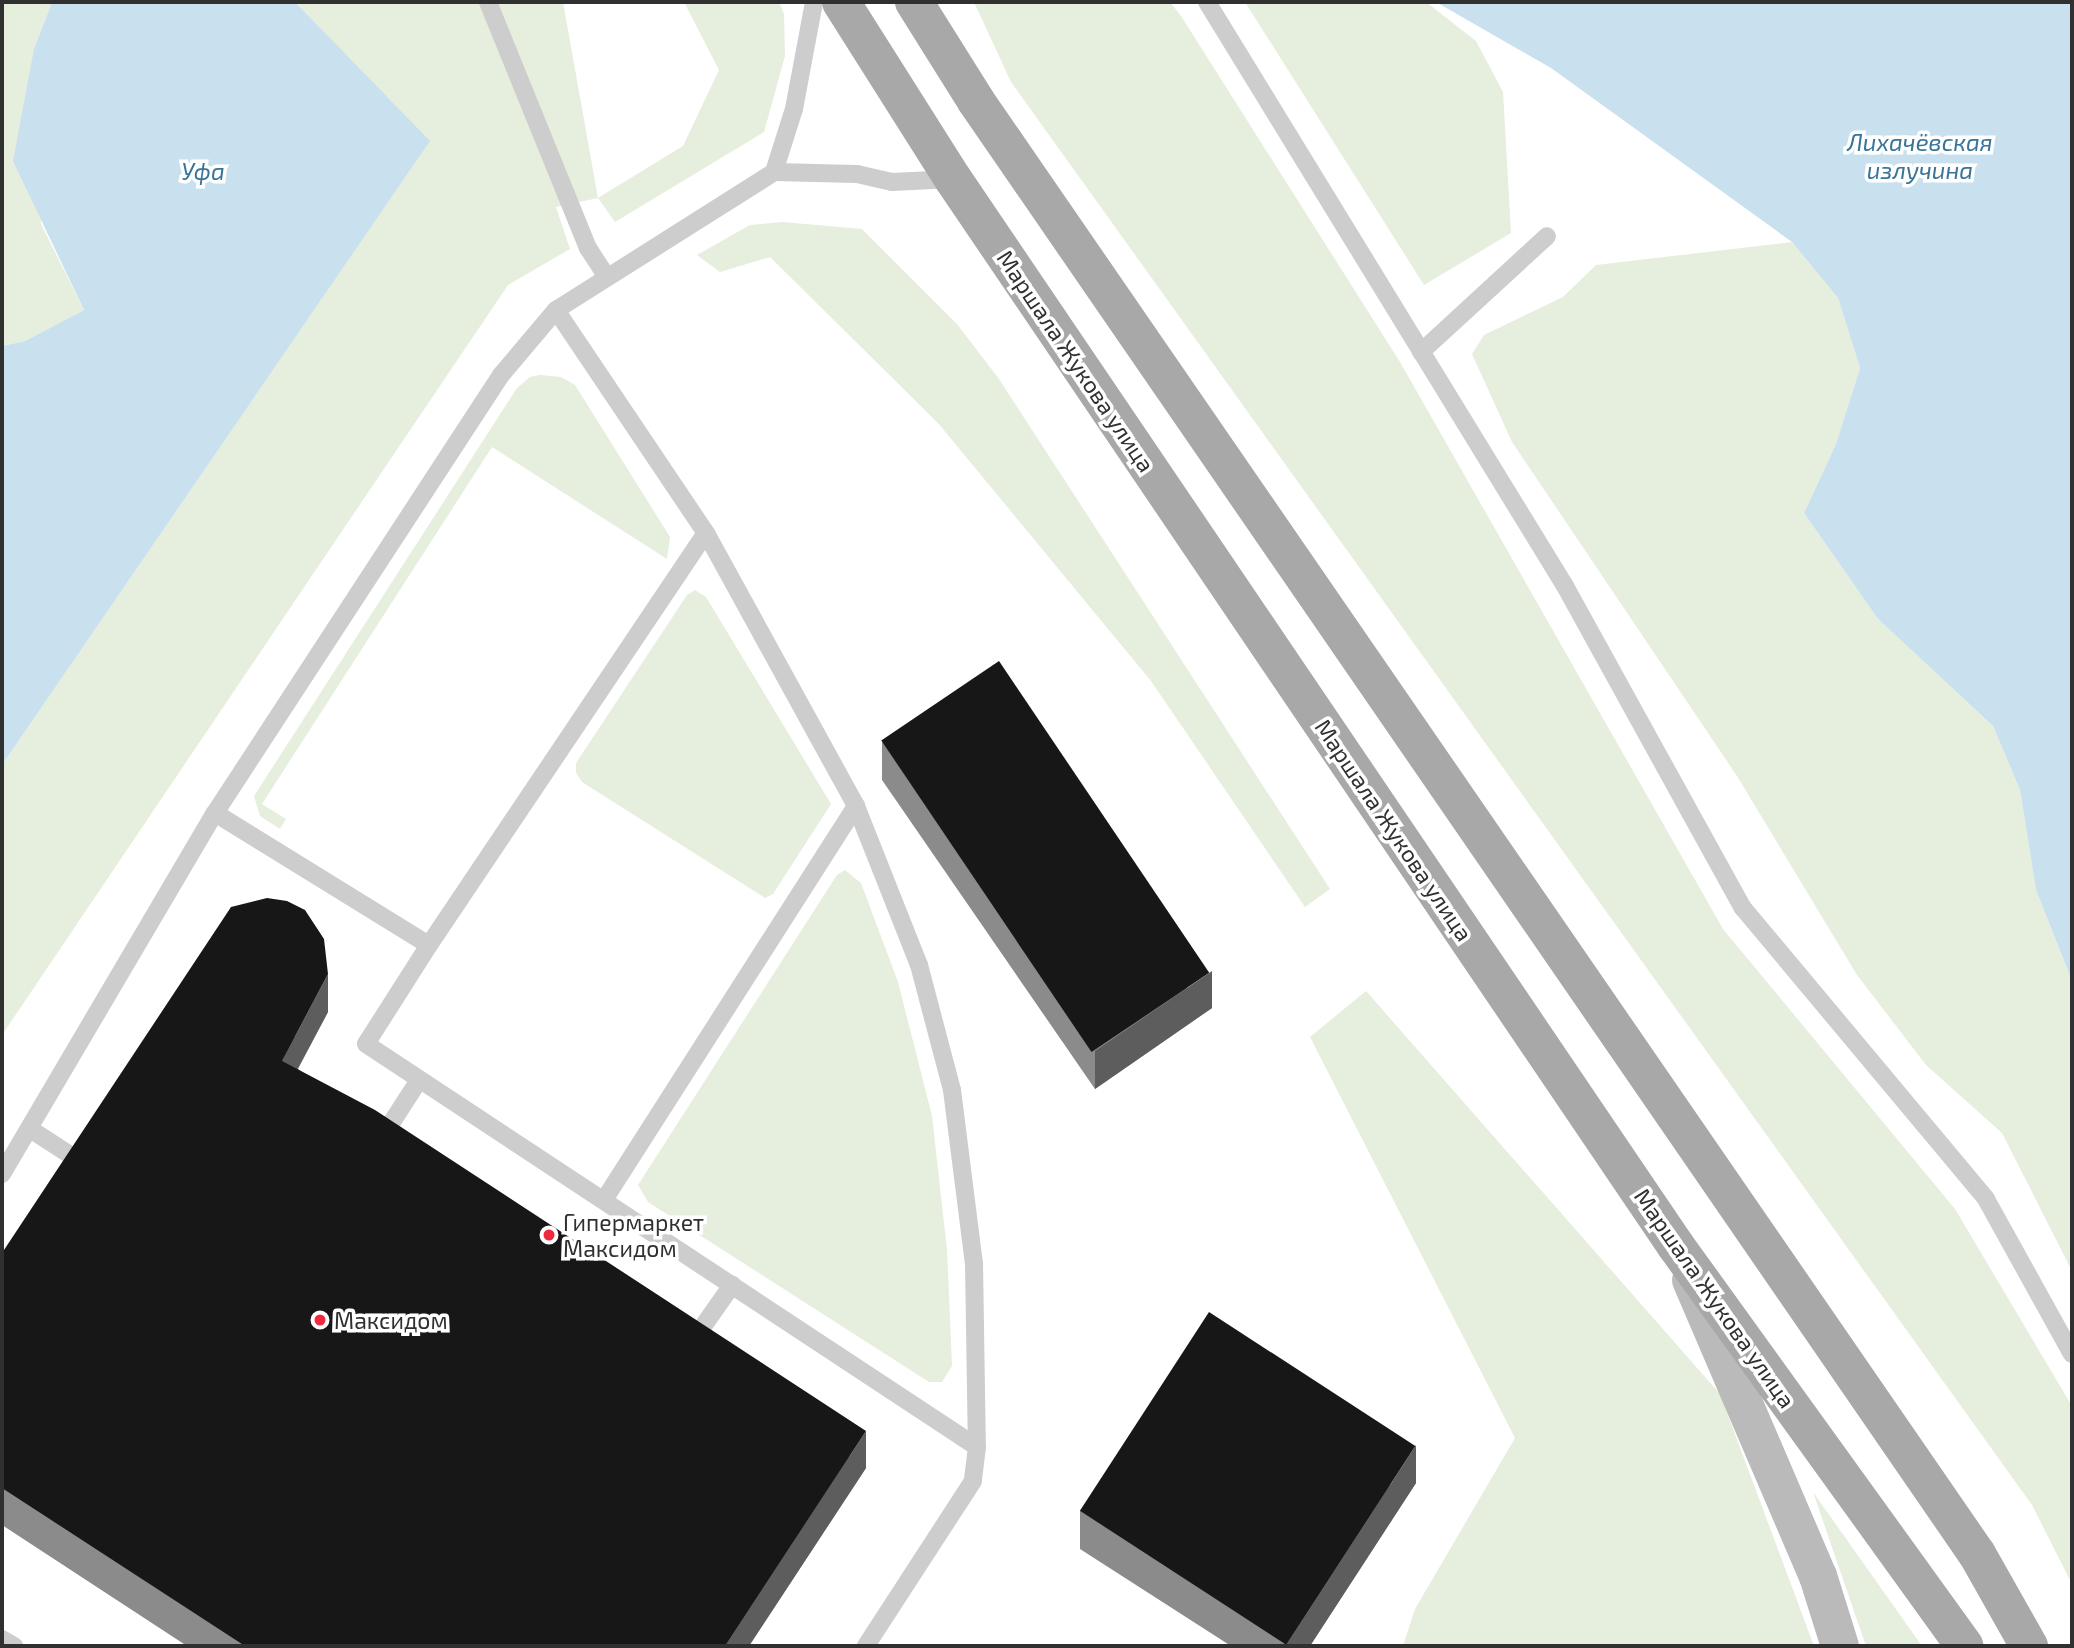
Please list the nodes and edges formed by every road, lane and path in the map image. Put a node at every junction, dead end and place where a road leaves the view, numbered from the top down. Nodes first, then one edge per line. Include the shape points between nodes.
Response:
1 (488, 2) edge
2 (814, 2) edge
3 (841, 2) edge
4 (914, 2) edge
5 (1207, 2) edge
6 (774, 172) junction
7 (953, 178) junction
8 (1547, 236) dead end
9 (606, 276) junction
10 (556, 310) junction
11 (1421, 352) junction
12 (706, 533) junction
13 (856, 806) junction
14 (215, 813) junction
15 (429, 946) junction
16 (419, 1080) junction
17 (30, 1129) junction
18 (375, 1148) edge
19 (84, 1164) edge
20 (2, 1174) edge
21 (604, 1200) junction
22 (1676, 1246) junction
23 (732, 1285) junction
24 (686, 1350) edge
25 (2072, 1354) edge
26 (977, 1447) junction
27 (2, 1639) edge
28 (14, 1646) edge
29 (866, 1646) edge
30 (1840, 1646) edge
31 (1965, 1646) edge
32 (2029, 1646) edge

1 - 9 lane via 588,247
2 - 6 lane via 794,109
3 - 7 main road, Маршала Жукова улица
4 - 32 main road via 984,112 1977,1554
5 - 11 lane
6 - 7 lane via 857,174 892,181
6 - 9 lane
7 - 22 main road, Маршала Жукова улица
8 - 11 lane
9 - 10 lane
10 - 12 lane
10 - 14 lane via 501,375
11 - 25 lane via 1565,586 1743,908 1986,1199
12 - 13 lane
12 - 15 lane
13 - 21 lane
13 - 26 lane via 919,965 952,1090 974,1264
14 - 15 lane
14 - 17 lane
15 - 16 lane via 366,1044
16 - 18 lane
16 - 21 lane
17 - 19 lane
17 - 20 lane
21 - 23 lane
22 - 30 main road via 1818,1576
22 - 31 main road, Маршала Жукова улица
23 - 24 lane
23 - 26 lane
26 - 29 lane via 973,1481
27 - 28 lane

